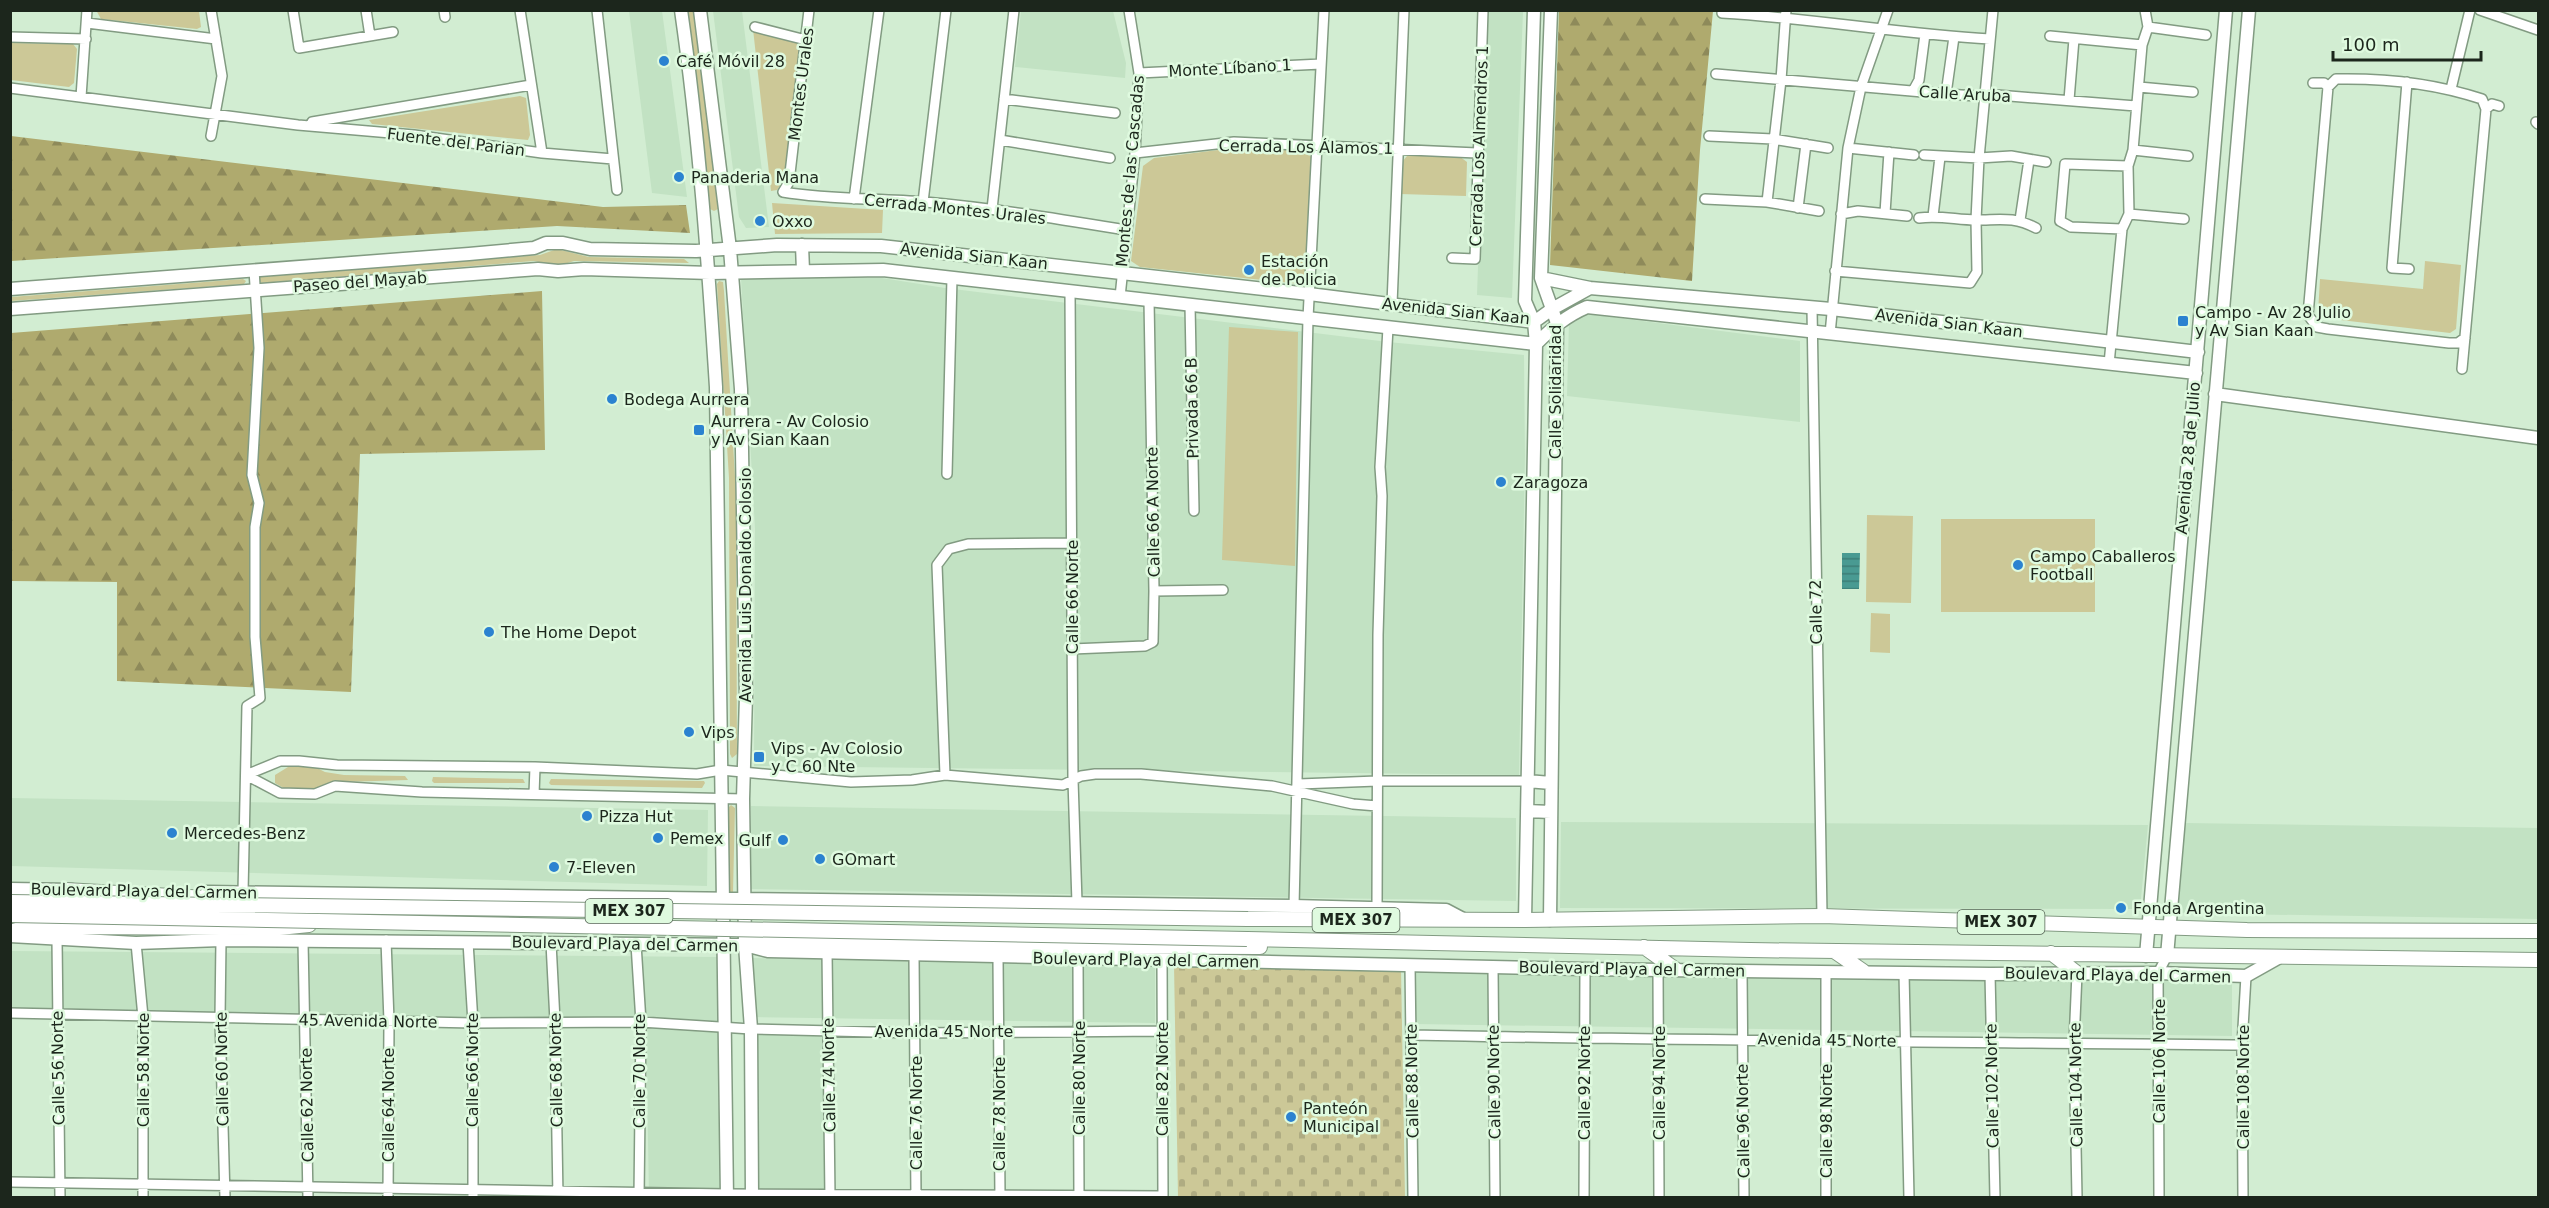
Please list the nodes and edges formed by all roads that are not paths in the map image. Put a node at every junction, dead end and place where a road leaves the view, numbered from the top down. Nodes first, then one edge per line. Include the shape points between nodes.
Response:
1 (87, 10) edge
2 (211, 10) edge
3 (293, 10) edge
4 (366, 10) edge
5 (520, 10) edge
6 (597, 10) edge
7 (681, 10) edge
8 (700, 10) edge
9 (809, 10) edge
10 (879, 10) edge
11 (946, 10) edge
12 (1014, 10) edge
13 (1129, 10) edge
14 (1324, 10) edge
15 (1404, 10) edge
16 (1483, 10) edge
17 (1534, 10) edge
18 (1551, 10) edge
19 (1888, 10) edge
20 (1993, 10) edge
21 (2145, 10) edge
22 (2226, 10) edge
23 (2249, 10) edge
24 (2470, 10) edge
25 (2480, 10) edge
26 (1722, 13) dead end
27 (1785, 14) edge
28 (87, 23) junction
29 (755, 27) dead end
30 (2148, 27) junction
31 (1882, 29) junction
32 (2538, 30) edge
33 (393, 32) dead end
34 (1925, 34) junction
35 (2206, 35) dead end
36 (370, 36) junction
37 (2050, 36) dead end
38 (10, 37) edge
39 (1954, 37) junction
40 (86, 39) junction
41 (216, 39) junction
42 (1990, 39) junction
43 (2074, 39) junction
44 (806, 40) junction
45 (2142, 45) junction
46 (1321, 64) junction
47 (1139, 73) junction
48 (1716, 74) dead end
49 (1781, 80) junction
50 (2407, 82) junction
51 (2313, 83) dead end
52 (531, 85) junction
53 (1861, 87) junction
54 (2139, 87) junction
55 (2328, 87) junction
56 (10, 88) edge
57 (2451, 89) junction
58 (1913, 91) junction
59 (2193, 92) dead end
60 (1946, 94) junction
61 (1985, 94) junction
62 (81, 97) junction
63 (1004, 99) junction
64 (2069, 100) junction
65 (2136, 106) junction
66 (2499, 106) dead end
67 (2486, 109) junction
68 (1115, 113) dead end
69 (215, 114) junction
70 (298, 125) junction
71 (211, 136) dead end
72 (1709, 136) dead end
73 (1773, 139) junction
74 (1000, 140) junction
75 (1318, 144) junction
76 (1806, 144) junction
77 (1828, 148) dead end
78 (1848, 148) junction
79 (1397, 149) junction
80 (2133, 150) junction
81 (1889, 152) junction
82 (542, 153) junction
83 (1135, 153) junction
84 (1477, 153) junction
85 (2188, 156) dead end
86 (1940, 157) junction
87 (1110, 158) dead end
88 (1979, 158) junction
89 (613, 159) junction
90 (2030, 160) junction
91 (2046, 162) dead end
92 (2128, 166) junction
93 (617, 190) dead end
94 (783, 192) joint
95 (854, 199) junction
96 (1705, 199) dead end
97 (923, 202) junction
98 (1767, 202) junction
99 (2210, 206) junction
100 (1798, 208) junction
101 (2231, 208) junction
102 (992, 209) junction
103 (1819, 211) dead end
104 (1885, 213) junction
105 (1841, 214) junction
106 (2129, 214) junction
107 (1907, 216) dead end
108 (1933, 216) junction
109 (1919, 218) dead end
110 (2184, 219) dead end
111 (1976, 220) junction
112 (2020, 220) junction
113 (2036, 228) dead end
114 (1126, 230) junction
115 (2122, 230) junction
116 (802, 245) junction
117 (730, 249) junction
118 (706, 251) junction
119 (1452, 258) dead end
120 (254, 270) junction
121 (2409, 270) dead end
122 (804, 271) junction
123 (1835, 271) junction
124 (732, 272) junction
125 (710, 273) junction
126 (1122, 273) junction
127 (952, 278) junction
128 (1541, 278) junction
129 (1590, 288) junction
130 (10, 289) edge
131 (256, 290) junction
132 (1070, 291) junction
133 (1309, 294) junction
134 (1120, 297) junction
135 (1149, 300) junction
136 (1392, 304) junction
137 (1190, 305) junction
138 (1812, 308) junction
139 (10, 309) edge
140 (1552, 309) junction
141 (1831, 309) junction
142 (1308, 318) junction
143 (1534, 322) junction
144 (1557, 323) junction
145 (1388, 328) junction
146 (1812, 332) junction
147 (1830, 334) junction
148 (2465, 338) junction
149 (2111, 342) junction
150 (1536, 344) junction
151 (2198, 352) junction
152 (2109, 364) junction
153 (2462, 369) dead end
154 (2196, 373) junction
155 (2215, 394) junction
156 (2538, 438) edge
157 (947, 474) dead end
158 (2184, 509) junction
159 (1194, 511) dead end
160 (2205, 511) junction
161 (1071, 543) junction
162 (1223, 590) dead end
163 (1154, 591) junction
164 (1072, 649) junction
165 (535, 767) junction
166 (722, 770) junction
167 (745, 773) junction
168 (246, 775) junction
169 (945, 775) junction
170 (1073, 780) junction
171 (1377, 781) junction
172 (1527, 781) junction
173 (1551, 783) junction
174 (1299, 788) junction
175 (534, 794) junction
176 (721, 798) junction
177 (743, 799) junction
178 (1377, 806) junction
179 (1527, 811) junction
180 (1551, 812) junction
181 (10, 889) edge
182 (65, 890) junction
183 (243, 892) junction
184 (633, 898) junction
185 (721, 900) junction
186 (745, 900) junction
187 (822, 901) junction
188 (10, 902) edge
189 (1077, 903) junction
190 (1294, 906) junction
191 (317, 907) junction
192 (1377, 909) junction
193 (10, 915) edge
194 (1822, 916) junction
195 (1463, 919) junction
196 (1525, 920) junction
197 (1550, 920) junction
198 (332, 922) junction
199 (2147, 926) junction
200 (2168, 926) junction
201 (2538, 931) edge
202 (10, 934) edge
203 (57, 939) junction
204 (221, 940) junction
205 (386, 940) junction
206 (303, 941) junction
207 (468, 942) junction
208 (136, 943) junction
209 (551, 943) junction
210 (1458, 943) junction
211 (636, 944) junction
212 (722, 945) junction
213 (745, 945) junction
214 (828, 946) junction
215 (1644, 947) junction
216 (1834, 951) junction
217 (2051, 953) junction
218 (914, 956) junction
219 (2146, 956) junction
220 (2167, 956) junction
221 (998, 958) junction
222 (2278, 958) junction
223 (1078, 959) junction
224 (1162, 960) junction
225 (2538, 960) edge
226 (1410, 965) junction
227 (1493, 967) junction
228 (1658, 968) junction
229 (1585, 969) junction
230 (1675, 969) junction
231 (1863, 971) junction
232 (1742, 972) junction
233 (1826, 972) junction
234 (1904, 973) junction
235 (2077, 973) junction
236 (2158, 973) junction
237 (1990, 974) junction
238 (2246, 976) junction
239 (10, 1013) edge
240 (57, 1016) junction
241 (143, 1017) junction
242 (220, 1018) junction
243 (306, 1020) junction
244 (389, 1021) junction
245 (555, 1022) junction
246 (641, 1022) junction
247 (473, 1023) junction
248 (726, 1026) junction
249 (751, 1029) junction
250 (828, 1030) junction
251 (999, 1031) junction
252 (1080, 1031) junction
253 (1162, 1031) junction
254 (915, 1033) junction
255 (1411, 1035) junction
256 (1494, 1037) junction
257 (1584, 1038) junction
258 (1742, 1039) junction
259 (1658, 1040) junction
260 (1826, 1040) junction
261 (1906, 1042) junction
262 (1991, 1042) junction
263 (2074, 1043) junction
264 (2158, 1044) junction
265 (2242, 1045) junction
266 (10, 1182) edge
267 (59, 1183) junction
268 (143, 1184) junction
269 (224, 1186) junction
270 (308, 1187) junction
271 (388, 1193) edge
272 (472, 1193) edge
273 (558, 1194) edge
274 (639, 1195) edge
275 (752, 1195) edge
276 (727, 1196) edge
277 (830, 1196) edge
278 (916, 1196) edge
279 (1000, 1196) edge
280 (1079, 1196) edge
281 (60, 1197) edge
282 (143, 1197) edge
283 (225, 1197) edge
284 (308, 1197) edge
285 (1163, 1197) edge
286 (1413, 1197) edge
287 (1496, 1197) edge
288 (1584, 1197) edge
289 (1659, 1197) edge
290 (1744, 1197) edge
291 (1826, 1197) edge
292 (1909, 1197) edge
293 (1995, 1197) edge
294 (2077, 1197) edge
295 (2159, 1197) edge
296 (2243, 1197) edge

1 - 28 street
2 - 41 street
3 - 36 street via 299,48
4 - 36 street
5 - 52 street
6 - 89 street
7 - 118 main road, Avenida Luis Donaldo Colosio
8 - 117 main road, Avenida Luis Donaldo Colosio
9 - 44 street, Montes Urales
10 - 95 street
11 - 97 street
12 - 63 street
13 - 47 street, Montes de las Cascadas
14 - 46 street
15 - 79 street
16 - 84 street, Cerrada Los Almendros 1
17 - 143 main road, Calle Solidaridad via 1525,301
18 - 128 main road, Calle Solidaridad
19 - 31 street
20 - 42 street
21 - 30 street
22 - 99 main road, Avenida 28 de Julio
23 - 101 main road, Avenida 28 de Julio
24 - 57 street
25 - 32 street
26 - 27 street
27 - 31 street
27 - 49 street
28 - 40 street
28 - 41 street
29 - 44 street
30 - 35 street
30 - 45 street
31 - 34 street
31 - 53 street
33 - 36 street
34 - 39 street
34 - 58 street via 1919,80
37 - 43 street
38 - 40 street
39 - 42 street
39 - 60 street
40 - 62 street
41 - 69 street via 222,76
42 - 61 street
43 - 45 street
43 - 64 street
44 - 94 street, Montes Urales via 789,182
45 - 54 street
46 - 47 street, Monte Líbano 1
46 - 75 street
47 - 83 street, Montes de las Cascadas
48 - 49 street, Calle Aruba
49 - 53 street, Calle Aruba
49 - 73 street
50 - 55 street via 2336,79
50 - 57 street
50 - 121 street via 2392,268
51 - 55 street via 2325,83
52 - 70 street, Fuente del Parian
52 - 82 street
53 - 58 street, Calle Aruba
53 - 78 street
54 - 59 street
54 - 65 street
55 - 148 street via 2308,315 2317,327 2328,329 2449,343
56 - 62 street, Fuente del Parian
57 - 67 street via 2482,99
58 - 60 street, Calle Aruba
60 - 61 street, Calle Aruba
61 - 64 street, Calle Aruba
61 - 88 street
62 - 69 street, Fuente del Parian
63 - 68 street
63 - 74 street
64 - 65 street, Calle Aruba
65 - 80 street
66 - 67 street via 2492,104
67 - 148 street
69 - 70 street, Fuente del Parian
69 - 71 street
70 - 82 street, Fuente del Parian via 414,135
72 - 73 street
73 - 76 street
73 - 98 street
74 - 87 street
74 - 102 street
75 - 79 street, Cerrada Los Álamos 1
75 - 83 street, Cerrada Los Álamos 1 via 1234,142
75 - 133 street
76 - 77 street
76 - 100 street
78 - 81 street
78 - 105 street
79 - 84 street, Cerrada Los Álamos 1
79 - 136 street
80 - 85 street
80 - 92 street
81 - 86 street
81 - 104 street
82 - 89 street, Fuente del Parian
83 - 114 street, Montes de las Cascadas
84 - 119 street, Cerrada Los Almendros 1 via 1475,259
86 - 88 street
86 - 108 street
88 - 90 street via 2011,156
88 - 111 street
89 - 93 street
90 - 91 street
90 - 112 street
92 - 106 street
92 - 115 street via 2065,164 2060,221 2071,227
94 - 95 street, Cerrada Montes Urales
95 - 97 street, Cerrada Montes Urales
96 - 98 street
97 - 102 street, Cerrada Montes Urales
98 - 100 street
99 - 101 main road via 2223,200
99 - 151 main road, Avenida 28 de Julio
100 - 103 street
101 - 155 main road, Avenida 28 de Julio
102 - 114 street, Cerrada Montes Urales
104 - 105 street
104 - 107 street
105 - 123 street
106 - 110 street
106 - 115 street
108 - 109 street
108 - 111 street
111 - 112 street
111 - 123 street via 1977,272 1970,283
112 - 113 street
114 - 126 street, Montes de las Cascadas
115 - 149 street
116 - 117 main road, Avenida Sian Kaan
116 - 122 main road
116 - 126 main road, Avenida Sian Kaan via 881,246
117 - 118 main road, Avenida Sian Kaan
117 - 124 main road, Avenida Luis Donaldo Colosio
118 - 120 main road, Paseo del Mayab via 590,249 546,243 534,248
118 - 125 main road, Avenida Luis Donaldo Colosio
120 - 130 main road, Paseo del Mayab
120 - 131 street
122 - 124 main road, Avenida Sian Kaan
122 - 127 main road, Avenida Sian Kaan via 883,270
123 - 141 street
124 - 125 main road, Avenida Sian Kaan
124 - 167 main road, Avenida Luis Donaldo Colosio via 744,468
125 - 131 main road, Paseo del Mayab via 538,269
125 - 166 main road, Avenida Luis Donaldo Colosio via 719,468
126 - 133 main road, Avenida Sian Kaan
126 - 134 street, Montes de las Cascadas
127 - 132 main road, Avenida Sian Kaan
127 - 157 street
128 - 129 main road
128 - 140 main road, Calle Solidaridad
129 - 138 main road, Avenida Sian Kaan
129 - 140 main road, Avenida Sian Kaan
131 - 139 main road, Paseo del Mayab
131 - 168 street via 260,348 252,475 259,503 255,527 255,637 260,698 247,706
132 - 134 main road, Avenida Sian Kaan
132 - 161 street, Calle 66 Norte
133 - 136 main road, Avenida Sian Kaan
133 - 142 street
134 - 135 main road, Avenida Sian Kaan
135 - 137 main road, Avenida Sian Kaan
135 - 163 street, Calle 66 A Norte
136 - 143 main road, Avenida Sian Kaan
137 - 142 main road, Avenida Sian Kaan
137 - 159 street, Privada 66 B
138 - 141 main road, Avenida Sian Kaan
138 - 146 street, Calle 72
140 - 143 main road, Avenida Sian Kaan
140 - 144 main road, Calle Solidaridad
141 - 147 street
141 - 149 main road, Avenida Sian Kaan
142 - 145 main road, Avenida Sian Kaan
142 - 174 street
143 - 150 main road, Calle Solidaridad
144 - 146 main road, Avenida Sian Kaan via 1587,308
144 - 150 main road, Avenida Sian Kaan
144 - 173 main road, Calle Solidaridad
145 - 150 main road, Avenida Sian Kaan
145 - 171 street via 1380,467
146 - 147 main road, Avenida Sian Kaan
146 - 194 street, Calle 72
147 - 152 main road, Avenida Sian Kaan
148 - 153 street
149 - 151 main road, Avenida Sian Kaan
149 - 152 street
150 - 172 main road, Calle Solidaridad
151 - 154 main road, Avenida 28 de Julio
152 - 154 main road, Avenida Sian Kaan
154 - 158 main road, Avenida 28 de Julio
155 - 156 main road
155 - 160 main road, Avenida 28 de Julio
158 - 160 main road via 2194,516
158 - 199 main road, Avenida 28 de Julio
160 - 200 main road, Avenida 28 de Julio
161 - 164 street, Calle 66 Norte
161 - 169 street via 968,544 949,549 937,565
162 - 163 street
163 - 164 street, Calle 66 A Norte via 1150,645
164 - 170 street, Calle 66 Norte
165 - 166 street via 697,774
165 - 168 street via 289,761
165 - 175 street
166 - 167 street
166 - 176 main road, Avenida Luis Donaldo Colosio
167 - 169 street via 851,782
167 - 177 main road, Avenida Luis Donaldo Colosio
168 - 175 street via 280,793 315,794 335,786
168 - 183 street
169 - 170 street via 1063,785
170 - 174 street via 1095,774 1141,774
170 - 189 street, Calle 66 Norte
171 - 172 street
171 - 174 street
171 - 178 street
172 - 173 main road
172 - 179 main road, Calle Solidaridad
173 - 180 main road, Calle Solidaridad
174 - 178 street via 1353,804
174 - 190 street
175 - 176 street
176 - 177 street
176 - 185 main road, Avenida Luis Donaldo Colosio
177 - 186 main road, Avenida Luis Donaldo Colosio
178 - 192 street
179 - 180 main road
179 - 196 main road, Calle Solidaridad
180 - 197 main road, Calle Solidaridad
181 - 182 main road, Boulevard Playa del Carmen
182 - 183 main road, Boulevard Playa del Carmen
182 - 191 highway, bridge via 280,900
183 - 184 main road, Boulevard Playa del Carmen
184 - 185 main road, Boulevard Playa del Carmen
184 - 211 main road via 644,916 645,926
185 - 186 main road, Boulevard Playa del Carmen
185 - 212 main road, Avenida Luis Donaldo Colosio
186 - 187 main road, Boulevard Playa del Carmen
186 - 213 main road, Avenida Luis Donaldo Colosio
187 - 189 main road, Boulevard Playa del Carmen
187 - 214 main road via 811,921
188 - 191 highway, MEX 307, bridge
189 - 190 main road, Boulevard Playa del Carmen
190 - 192 main road, Boulevard Playa del Carmen
191 - 195 highway, MEX 307, bridge
192 - 195 main road, Boulevard Playa del Carmen via 1446,910
193 - 198 highway, MEX 307, bridge
194 - 197 highway, MEX 307
194 - 199 highway, MEX 307
195 - 196 highway, MEX 307
196 - 197 highway, MEX 307
198 - 202 highway, bridge via 279,928 71,927 20,929
198 - 210 highway, MEX 307, bridge
199 - 200 highway, MEX 307
199 - 219 main road, Avenida 28 de Julio
200 - 201 highway, MEX 307
200 - 220 main road, Calle 106 Norte
202 - 203 main road, Boulevard Playa del Carmen
203 - 208 main road, Boulevard Playa del Carmen
203 - 240 street, Calle 56 Norte
204 - 206 main road, Boulevard Playa del Carmen
204 - 208 main road, Boulevard Playa del Carmen
204 - 242 street, Calle 60 Norte
205 - 206 main road, Boulevard Playa del Carmen
205 - 207 main road, Boulevard Playa del Carmen
205 - 244 street, Calle 64 Norte
206 - 243 street, Calle 62 Norte
207 - 209 main road, Boulevard Playa del Carmen
207 - 247 street, Calle 66 Norte
208 - 241 street, Calle 58 Norte
209 - 211 main road, Boulevard Playa del Carmen
209 - 245 street, Calle 68 Norte
210 - 214 highway via 1442,950
210 - 215 highway, MEX 307
211 - 212 main road, Boulevard Playa del Carmen
211 - 246 street, Calle 70 Norte
212 - 213 main road, Boulevard Playa del Carmen
212 - 248 main road, Avenida Luis Donaldo Colosio
213 - 214 highway via 766,939
213 - 249 main road, Avenida Luis Donaldo Colosio
214 - 218 main road, Boulevard Playa del Carmen
214 - 250 street, Calle 74 Norte
215 - 216 highway, MEX 307
215 - 230 highway
216 - 217 highway, MEX 307
216 - 231 highway
217 - 219 highway, MEX 307
217 - 235 highway
218 - 221 main road, Boulevard Playa del Carmen
218 - 254 street, Calle 76 Norte
219 - 220 highway, MEX 307
219 - 236 street
220 - 222 highway, MEX 307
220 - 236 street, Calle 106 Norte
221 - 223 main road, Boulevard Playa del Carmen
221 - 251 street, Calle 78 Norte
222 - 225 highway, MEX 307
222 - 238 main road, Boulevard Playa del Carmen
223 - 224 main road, Boulevard Playa del Carmen
223 - 252 street, Calle 80 Norte
224 - 226 main road, Boulevard Playa del Carmen
224 - 253 street, Calle 82 Norte
226 - 227 main road, Boulevard Playa del Carmen
226 - 255 street, Calle 88 Norte
227 - 229 main road, Boulevard Playa del Carmen
227 - 256 street, Calle 90 Norte
228 - 229 main road, Boulevard Playa del Carmen
228 - 230 main road, Boulevard Playa del Carmen
228 - 259 street, Calle 94 Norte
229 - 257 street, Calle 92 Norte
230 - 232 main road, Boulevard Playa del Carmen
231 - 233 main road, Boulevard Playa del Carmen
231 - 234 main road, Boulevard Playa del Carmen
232 - 233 main road, Boulevard Playa del Carmen
232 - 258 street, Calle 96 Norte
233 - 260 street, Calle 98 Norte
234 - 237 main road, Boulevard Playa del Carmen
234 - 261 street
235 - 236 main road, Boulevard Playa del Carmen
235 - 237 main road, Boulevard Playa del Carmen
235 - 263 street, Calle 104 Norte
236 - 238 main road, Boulevard Playa del Carmen
236 - 264 street, Calle 106 Norte
237 - 262 street, Calle 102 Norte
238 - 265 street, Calle 108 Norte
239 - 240 street, 45 Avenida Norte
240 - 241 street, 45 Avenida Norte
240 - 267 street, Calle 56 Norte
241 - 242 street, 45 Avenida Norte
241 - 268 street, Calle 58 Norte
242 - 243 street, 45 Avenida Norte
242 - 269 street, Calle 60 Norte
243 - 244 street, 45 Avenida Norte
243 - 270 street, Calle 62 Norte
244 - 247 street, 45 Avenida Norte
244 - 271 street, Calle 64 Norte
245 - 246 street, 45 Avenida Norte
245 - 247 street, 45 Avenida Norte
245 - 273 street, Calle 68 Norte
246 - 248 street, 45 Avenida Norte
246 - 274 street, Calle 70 Norte
247 - 272 street, Calle 66 Norte
248 - 249 street, Avenida 45 Norte
248 - 276 main road, Avenida Luis Donaldo Colosio
249 - 250 street, Avenida 45 Norte
249 - 275 main road, Avenida Luis Donaldo Colosio
250 - 254 street, Avenida 45 Norte
250 - 277 street, Calle 74 Norte
251 - 252 street, Avenida 45 Norte
251 - 254 street, Avenida 45 Norte
251 - 279 street, Calle 78 Norte
252 - 253 street, Avenida 45 Norte
252 - 280 street, Calle 80 Norte
253 - 285 street, Calle 82 Norte
254 - 278 street, Calle 76 Norte
255 - 256 street, Avenida 45 Norte
255 - 286 street, Calle 88 Norte
256 - 257 street, Avenida 45 Norte
256 - 287 street, Calle 90 Norte
257 - 259 street, Avenida 45 Norte
257 - 288 street, Calle 92 Norte
258 - 259 street, Avenida 45 Norte
258 - 260 street, Avenida 45 Norte
258 - 290 street, Calle 96 Norte
259 - 289 street, Calle 94 Norte
260 - 261 street, Avenida 45 Norte
260 - 291 street, Calle 98 Norte
261 - 262 street, Avenida 45 Norte
261 - 292 street
262 - 263 street, Avenida 45 Norte
262 - 293 street, Calle 102 Norte
263 - 264 street, Avenida 45 Norte
263 - 294 street, Calle 104 Norte
264 - 265 street, Avenida 45 Norte
264 - 295 street, Calle 106 Norte
265 - 296 street, Calle 108 Norte
266 - 267 street
267 - 268 street
267 - 281 street, Calle 56 Norte
268 - 269 street
268 - 282 street, Calle 58 Norte
269 - 270 street
269 - 283 street, Calle 60 Norte
270 - 271 street
270 - 284 street, Calle 62 Norte
271 - 272 street
272 - 273 street
273 - 274 street
274 - 276 street
275 - 276 street
275 - 277 street
277 - 278 street
278 - 279 street
279 - 280 street
280 - 285 street

